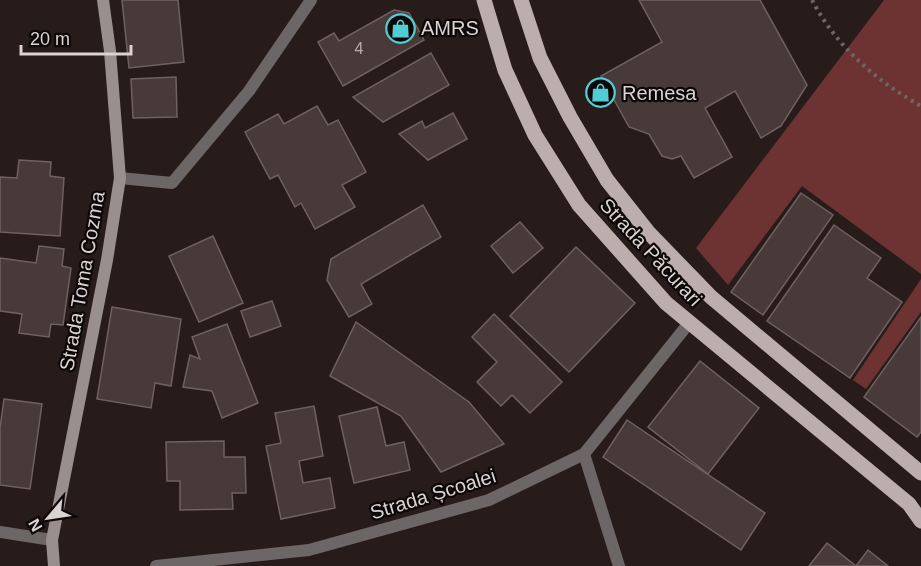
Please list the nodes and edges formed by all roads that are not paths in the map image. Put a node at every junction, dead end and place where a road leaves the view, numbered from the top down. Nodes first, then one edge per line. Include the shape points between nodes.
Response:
1 (103, 0) edge
2 (311, 0) edge
3 (484, 0) edge
4 (521, 0) edge
5 (120, 178) junction
6 (689, 323) junction
7 (584, 454) junction
8 (921, 473) edge
9 (921, 521) edge
10 (0, 532) edge
11 (52, 540) junction
12 (54, 566) edge
13 (156, 566) edge
14 (619, 566) edge

1 - 5 street, Strada Toma Cozma
2 - 5 street via 249,91 172,183
3 - 6 main road, Strada Păcurari via 506,70 535,135 579,206 666,303
4 - 8 main road, Strada Păcurari via 540,58 570,117 607,180 648,232 711,297
5 - 11 street, Strada Toma Cozma
6 - 7 street, Strada Școalei
6 - 9 main road, Strada Păcurari via 909,504
7 - 13 street, Strada Școalei via 489,500 309,550
7 - 14 street
10 - 11 street
11 - 12 street, Strada Toma Cozma

